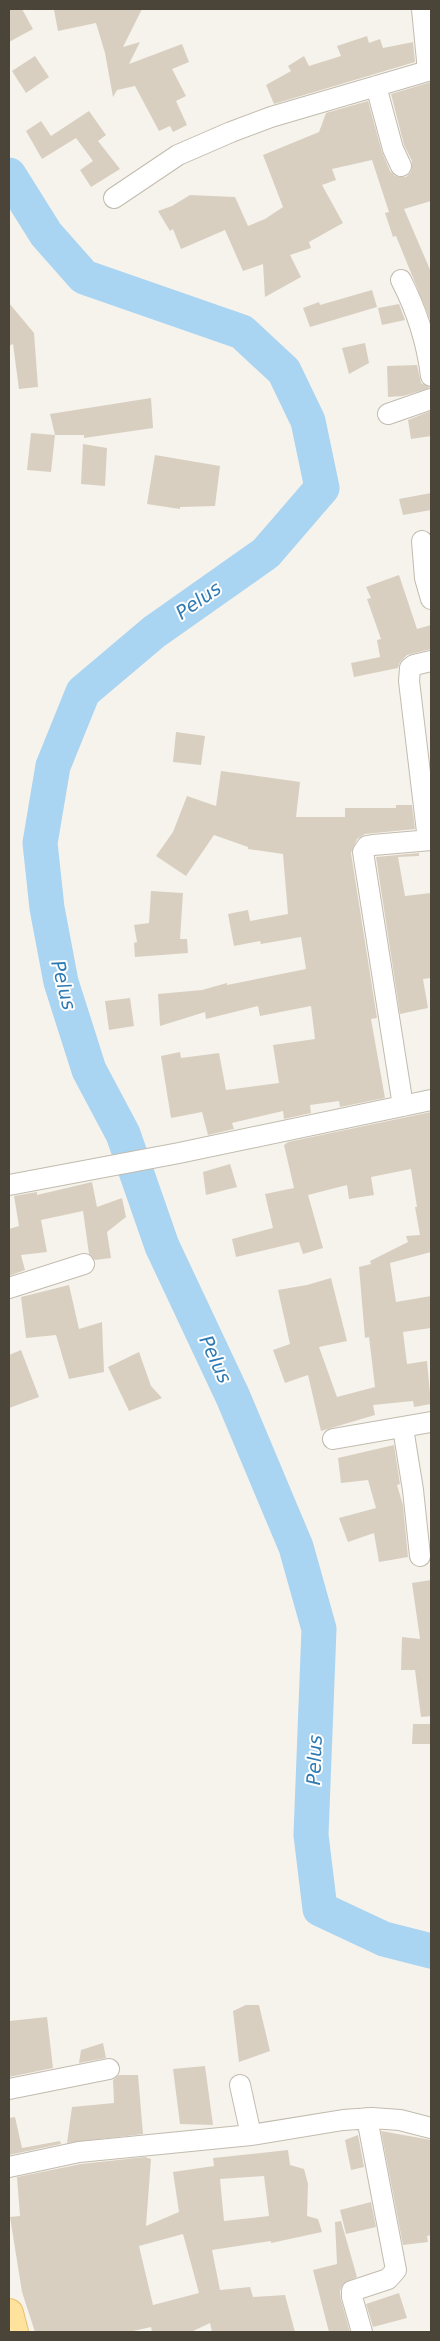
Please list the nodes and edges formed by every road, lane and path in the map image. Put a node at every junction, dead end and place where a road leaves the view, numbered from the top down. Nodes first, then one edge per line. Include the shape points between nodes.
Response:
1 (422, 9) edge
2 (429, 70) edge
3 (376, 86) junction
4 (401, 166) dead end
5 (114, 198) dead end
6 (401, 280) dead end
7 (431, 376) edge
8 (431, 399) edge
9 (388, 414) dead end
10 (422, 541) dead end
11 (431, 599) edge
12 (431, 661) edge
13 (430, 840) edge
14 (431, 1100) edge
15 (402, 1106) junction
16 (9, 1185) edge
17 (84, 1264) dead end
18 (9, 1288) edge
19 (431, 1422) edge
20 (402, 1428) junction
21 (334, 1439) dead end
22 (420, 1556) dead end
23 (109, 2069) dead end
24 (240, 2085) dead end
25 (9, 2089) edge
26 (367, 2118) junction
27 (431, 2128) edge
28 (251, 2135) junction
29 (9, 2167) edge
30 (9, 2313) edge
31 (14, 2332) edge
32 (362, 2332) edge

1 - 2 street
2 - 3 street
3 - 4 street via 393,149
3 - 5 street via 231,132 178,155
6 - 7 street via 411,300 429,358
8 - 9 street
10 - 11 street via 425,578
12 - 13 street via 410,668 409,681
13 - 15 street via 367,846 363,852
14 - 15 street
15 - 16 street
17 - 18 street
19 - 20 street
20 - 21 street
20 - 22 street
23 - 25 street
24 - 28 street
26 - 27 street via 400,2120
26 - 28 street
26 - 32 street via 396,2270 388,2279 352,2291
28 - 29 street via 79,2152
30 - 31 main road

